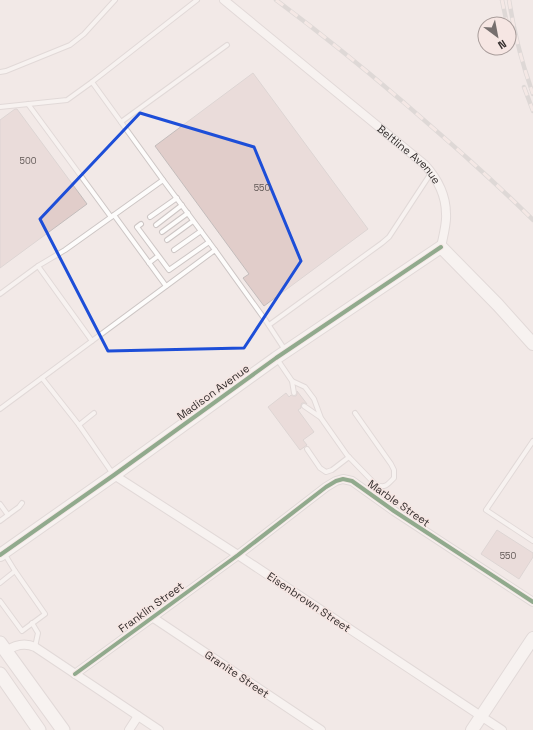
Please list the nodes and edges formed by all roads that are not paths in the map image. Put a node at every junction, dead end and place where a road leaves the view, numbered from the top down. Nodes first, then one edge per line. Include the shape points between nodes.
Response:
1 (115, 0) edge
2 (197, 0) edge
3 (224, 0) edge
4 (227, 45) dead end
5 (0, 72) edge
6 (92, 82) junction
7 (28, 104) junction
8 (0, 107) edge
9 (121, 122) junction
10 (431, 172) junction
11 (163, 180) junction
12 (176, 198) junction
13 (182, 205) junction
14 (188, 213) junction
15 (113, 216) junction
16 (150, 217) dead end
17 (193, 221) junction
18 (141, 224) dead end
19 (156, 225) dead end
20 (201, 231) junction
21 (162, 232) dead end
22 (167, 240) dead end
23 (209, 242) junction
24 (441, 247) junction
25 (174, 250) dead end
26 (215, 250) junction
27 (161, 258) junction
28 (149, 263) junction
29 (38, 266) junction
30 (166, 286) junction
31 (0, 294) edge
32 (269, 325) junction
33 (92, 341) junction
34 (533, 344) edge
35 (281, 354) junction
36 (42, 378) junction
37 (292, 381) junction
38 (294, 393) dead end
39 (304, 406) dead end
40 (0, 409) edge
41 (355, 412) dead end
42 (94, 413) dead end
43 (320, 418) junction
44 (78, 424) junction
45 (533, 441) edge
46 (307, 449) dead end
47 (349, 457) junction
48 (114, 475) junction
49 (22, 503) dead end
50 (0, 504) edge
51 (8, 515) junction
52 (0, 521) edge
53 (533, 541) edge
54 (2, 554) edge
55 (238, 554) junction
56 (15, 571) junction
57 (0, 583) edge
58 (0, 601) edge
59 (533, 602) edge
60 (152, 617) junction
61 (32, 623) junction
62 (533, 638) edge
63 (3, 647) edge
64 (35, 647) junction
65 (0, 674) edge
66 (75, 674) junction
67 (138, 716) junction
68 (482, 716) junction
69 (39, 730) edge
70 (63, 730) edge
71 (130, 730) edge
72 (159, 730) edge
73 (322, 730) edge
74 (472, 730) edge
75 (502, 730) edge

1 - 5 lane via 84,34 70,45
2 - 6 lane
3 - 10 street, Beltline Avenue
4 - 9 lane
6 - 7 lane via 67,100
6 - 9 lane
7 - 8 lane
7 - 15 lane
9 - 11 lane
10 - 24 street, Beltline Avenue via 444,198 446,214
10 - 32 lane via 382,243
11 - 12 lane
11 - 15 lane
12 - 13 lane
12 - 16 lane
13 - 14 lane
13 - 19 lane
14 - 17 lane
14 - 21 lane
15 - 28 lane
15 - 29 lane
17 - 20 lane
17 - 22 lane
18 - 27 lane via 137,227 156,248
20 - 23 lane
20 - 25 lane
23 - 26 lane
23 - 27 lane via 169,270
24 - 34 street
24 - 35 street, Madison Avenue
26 - 30 lane
26 - 32 lane
27 - 28 lane
28 - 30 lane
29 - 31 lane
29 - 33 lane
30 - 33 lane
32 - 35 lane
33 - 36 lane
35 - 37 lane
35 - 48 street, Madison Avenue
36 - 40 lane
36 - 44 lane
37 - 38 lane
37 - 43 lane via 305,387 314,399
39 - 43 lane
41 - 47 lane via 391,464 394,478 386,486 376,485
42 - 44 lane
43 - 47 lane
44 - 48 lane
45 - 53 lane via 486,510
46 - 47 lane via 320,468 326,472
48 - 54 street, Madison Avenue
48 - 55 street, Eisenbrown Street
49 - 51 lane
50 - 51 lane
51 - 52 lane
54 - 56 lane
55 - 59 street, Marble Street via 326,487 343,479 352,481 394,512
55 - 60 street, Franklin Street
55 - 68 street, Eisenbrown Street
56 - 57 lane
56 - 61 lane via 45,614
58 - 61 lane via 22,631
60 - 66 street, Franklin Street
60 - 73 street, Granite Street
61 - 64 lane via 38,633
62 - 68 street
63 - 64 street via 23,644
63 - 70 main road
64 - 66 street
65 - 69 main road
66 - 67 street
67 - 71 street
67 - 72 street
68 - 74 street
68 - 75 street, Eisenbrown Street

